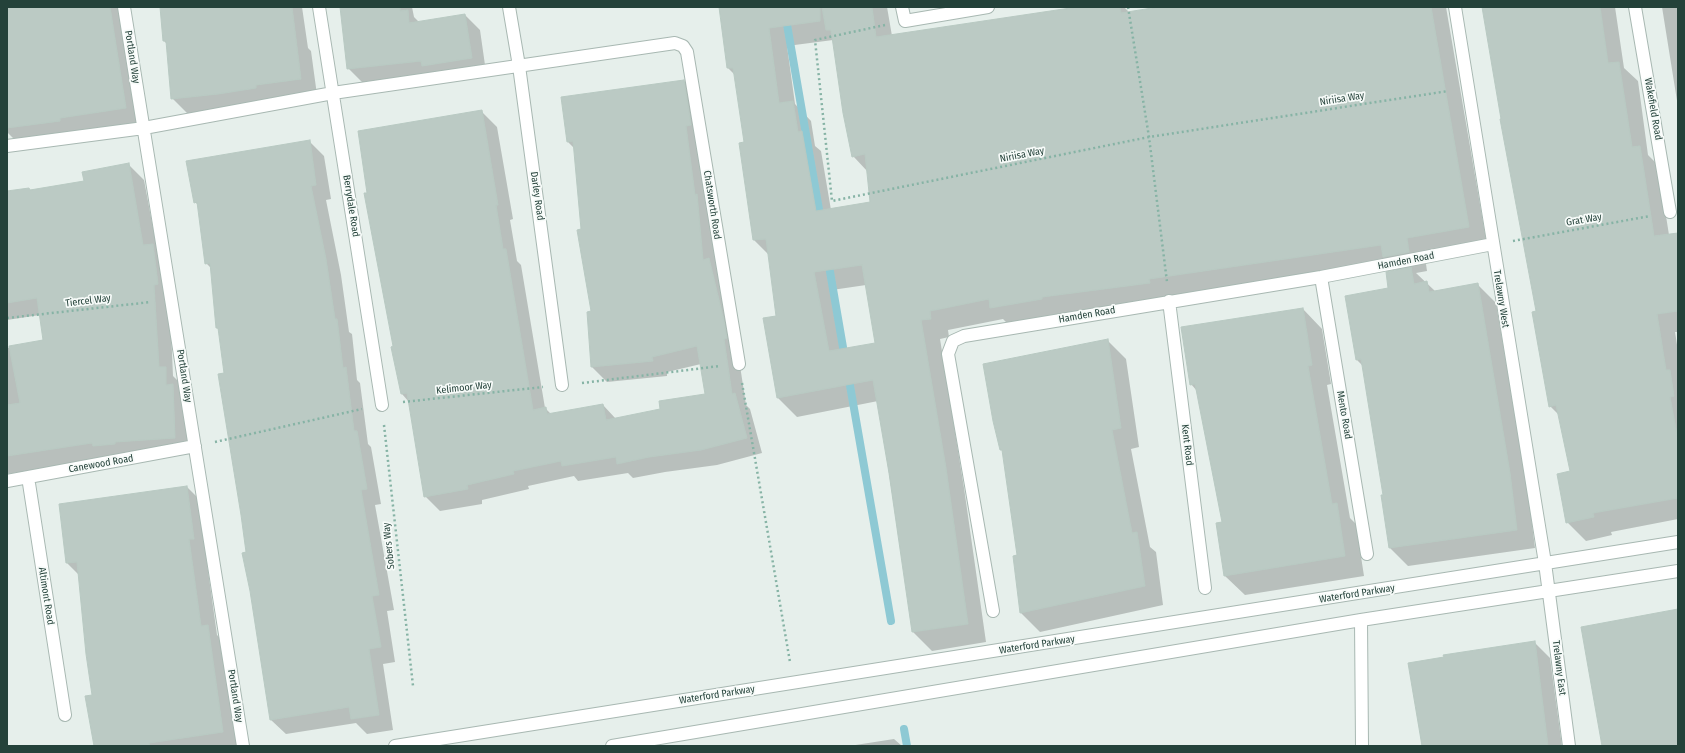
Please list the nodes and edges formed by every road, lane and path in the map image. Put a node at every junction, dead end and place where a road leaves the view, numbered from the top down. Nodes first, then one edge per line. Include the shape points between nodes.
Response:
1 (124, 7) edge
2 (319, 7) edge
3 (509, 7) edge
4 (902, 7) edge
5 (988, 7) edge
6 (1128, 7) edge
7 (1455, 7) edge
8 (1635, 7) edge
9 (905, 21) junction
10 (519, 66) junction
11 (1468, 88) junction
12 (332, 93) junction
13 (144, 128) junction
14 (1149, 137) junction
15 (7, 146) edge
16 (1670, 212) joint
17 (1493, 244) junction
18 (1320, 277) junction
19 (172, 300) junction
20 (1169, 302) junction
21 (7, 318) edge
22 (739, 364) junction
23 (562, 385) junction
24 (382, 405) junction
25 (195, 446) junction
26 (28, 477) junction
27 (7, 481) edge
28 (1678, 542) edge
29 (1367, 554) dead end
30 (1545, 563) junction
31 (1678, 571) edge
32 (1205, 588) dead end
33 (1549, 590) junction
34 (993, 611) dead end
35 (1361, 620) junction
36 (794, 683) junction
37 (413, 686) dead end
38 (65, 715) dead end
39 (243, 746) edge
40 (395, 746) edge
41 (612, 746) edge
42 (1362, 746) edge
43 (1568, 746) edge

1 - 13 street, Portland Way
2 - 12 street, Berrydale Road
3 - 10 street, Darley Road
4 - 9 street
5 - 9 street
6 - 14 path
7 - 11 street, Trelawny West
8 - 16 street, Wakefield Road
9 - 14 path, Niriisa Way via 815,40 832,201
10 - 12 street
10 - 22 street, Chatsworth Road via 675,43 683,46 687,52
10 - 23 street, Darley Road
11 - 14 path, Niriisa Way
11 - 17 street, Trelawny West
12 - 13 street
12 - 24 street, Berrydale Road
13 - 15 street
13 - 19 street, Portland Way
14 - 20 path
16 - 17 path, Grat Way
17 - 18 street, Hamden Road
17 - 30 street, Trelawny West
18 - 20 street, Hamden Road
18 - 29 street, Mento Road
19 - 21 path, Tiercel Way
19 - 25 street, Portland Way
20 - 32 street, Kent Road
20 - 34 street, Hamden Road via 964,336 953,341 948,354
22 - 23 path, Kelimoor Way
22 - 36 path
23 - 24 path, Kelimoor Way
24 - 25 path, Kelimoor Way
24 - 37 path, Sobers Way
25 - 26 street, Canewood Road
25 - 39 street, Portland Way
26 - 27 street, Canewood Road
26 - 38 street, Altimont Road
28 - 30 street, Waterford Parkway
30 - 33 street, Trelawny West
30 - 36 street, Waterford Parkway
31 - 33 street
33 - 35 street
33 - 43 street, Trelawny East
35 - 41 street
35 - 42 street
36 - 40 street, Waterford Parkway

